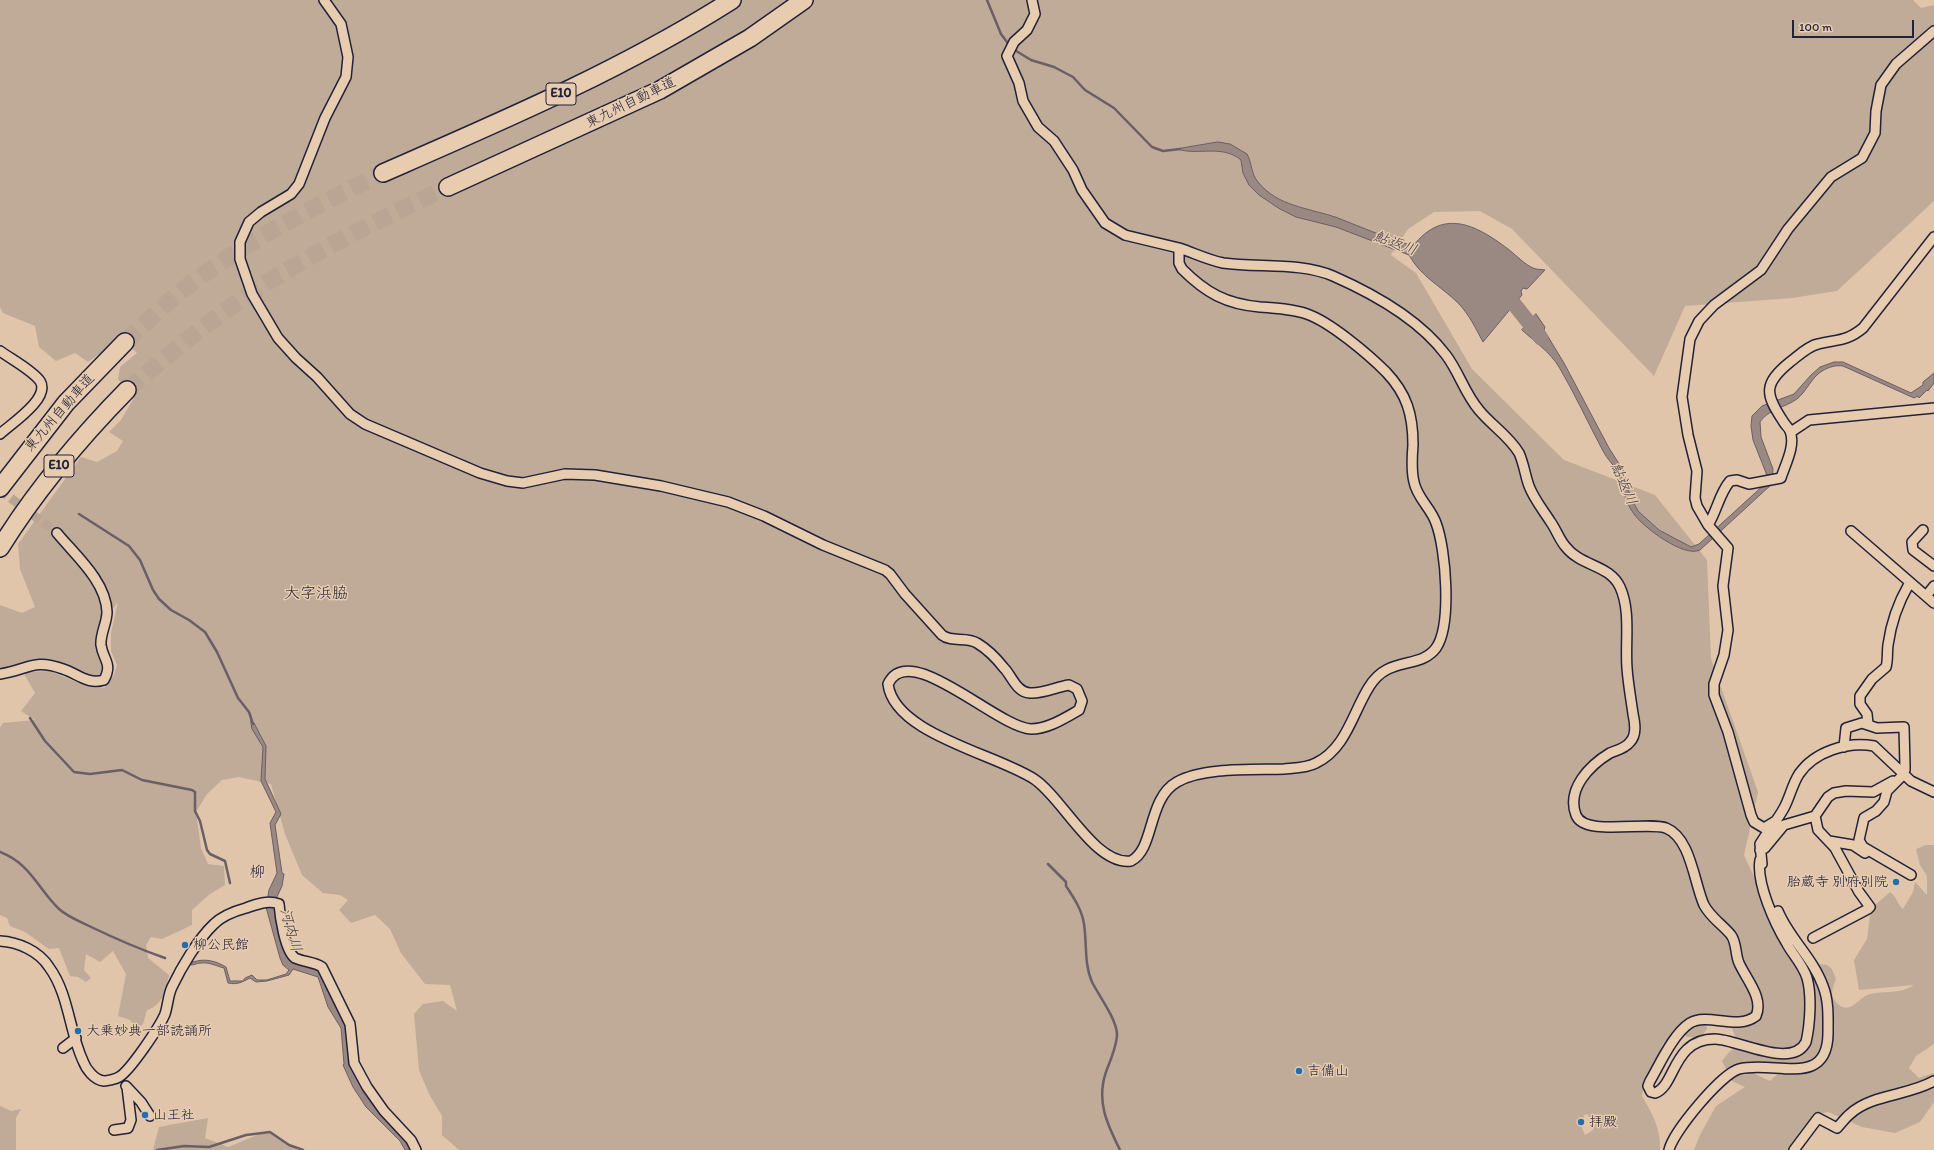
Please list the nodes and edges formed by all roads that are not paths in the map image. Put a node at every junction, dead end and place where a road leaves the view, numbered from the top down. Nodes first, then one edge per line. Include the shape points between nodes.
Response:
1 (324, 0) edge
2 (732, 0) edge
3 (804, 0) edge
4 (1032, 0) edge
5 (1934, 31) edge
6 (383, 173) tunnel mouth
7 (448, 187) tunnel mouth
8 (1934, 237) edge
9 (1179, 248) junction
10 (125, 342) tunnel mouth
11 (0, 351) edge
12 (127, 390) tunnel mouth
13 (1934, 408) edge
14 (1791, 432) junction
15 (0, 434) edge
16 (0, 488) edge
17 (1712, 530) junction
18 (1923, 530) dead end
19 (1851, 531) dead end
20 (57, 533) tunnel mouth
21 (0, 548) edge
22 (1934, 566) edge
23 (1910, 584) junction
24 (1934, 586) edge
25 (1926, 596) junction
26 (1934, 603) edge
27 (0, 674) edge
28 (1868, 724) junction
29 (1844, 747) junction
30 (1902, 774) junction
31 (1896, 782) junction
32 (1934, 792) edge
33 (1815, 816) junction
34 (1777, 820) junction
35 (1829, 841) junction
36 (1760, 850) junction
37 (1870, 852) junction
38 (1760, 860) junction
39 (1911, 875) dead end
40 (1813, 938) dead end
41 (0, 940) edge
42 (76, 1038) junction
43 (63, 1048) dead end
44 (119, 1077) junction
45 (1934, 1081) edge
46 (128, 1087) junction
47 (150, 1116) dead end
48 (114, 1130) dead end
49 (416, 1150) edge
50 (1669, 1150) edge
51 (1794, 1150) edge

1 - 9 street via 343,30 348,57 346,77 325,118 303,176 295,189 249,222 240,242 240,259 246,282 268,324 287,350 358,420 490,477 523,483 565,474 595,475 638,481 691,493 742,507 818,543 885,570 945,638 970,640 978,644 1004,667 1022,690 1030,693 1043,692 1069,685 1077,689 1082,701 1079,710 1073,714 1045,727 1030,729 998,716 929,675 907,670 895,675 888,684 891,695 903,712 929,731 1016,768 1036,780 1054,796 1103,851 1115,859 1126,862 1138,856 1160,800 1176,782 1221,772 1310,766 1326,757 1346,732 1377,676 1394,665 1422,659 1435,649 1446,610 1439,533 1436,522 1416,490 1412,470 1412,417 1400,389 1384,370 1317,318 1293,310 1229,302 1214,295 1182,269 1179,263
2 - 6 highway, E10 via 682,32 584,83
3 - 7 highway, 東九州自動車道 via 715,60 660,90
4 - 9 street via 1036,14 1027,30 1014,42 1007,56 1019,83 1023,101 1038,127 1054,141 1073,170 1082,190 1106,223 1125,235
5 - 17 street via 1896,64 1881,85 1875,133 1862,158 1831,177 1788,229 1761,270 1714,305 1699,321 1690,339 1682,397 1697,471 1695,498
8 - 14 street via 1863,328 1852,337 1816,344 1788,364 1770,384 1768,392 1771,401
9 - 38 street via 1223,263 1323,272 1377,299 1412,322 1436,342 1455,368 1479,411 1516,449 1530,488 1568,550 1587,564 1605,570 1619,584 1626,613 1627,668 1634,720 1633,738 1624,747 1601,759 1580,782 1576,794 1576,815 1582,821 1596,826 1663,828 1675,836 1689,860 1705,907 1714,920 1733,938 1738,960 1759,1009 1756,1016 1744,1021 1700,1021 1688,1025 1650,1081 1648,1086 1651,1092 1655,1093 1661,1089 1684,1052 1700,1041 1734,1041 1778,1054 1797,1051 1806,1042 1809,1013 1808,981 1774,917 1760,877
10 - 16 highway, 東九州自動車道 / E10 via 66,403
11 - 15 street via 36,377 43,390 37,401
12 - 21 highway, E10 via 88,430 43,485
13 - 14 street via 1809,420
14 - 17 street via 1791,449 1781,478 1749,484 1737,480 1730,481 1725,486 1713,517
17 - 34 street via 1728,548 1723,586 1728,630 1724,655 1714,684 1714,695 1728,732 1741,785 1754,822 1764,828
18 - 22 street via 1912,542 1913,550
19 - 23 street
20 - 27 street via 91,573 104,595 107,618 101,646 108,663 108,672 104,680 96,682 46,664 36,664
23 - 25 street
23 - 28 street via 1894,613 1886,667 1872,679 1860,696 1860,704 1867,714
24 - 25 street
25 - 26 street
28 - 29 street via 1862,723 1846,728
28 - 30 street via 1877,728 1904,727 1905,770
29 - 30 street via 1866,744 1874,746
29 - 34 street via 1827,752 1807,765 1799,774
30 - 31 street
30 - 32 street via 1918,786
31 - 33 street via 1873,792 1834,793 1828,797
31 - 37 street via 1887,790 1876,812 1867,816 1862,823 1859,840
33 - 35 street via 1818,830
33 - 36 street via 1784,825 1765,848
34 - 36 street via 1760,844
35 - 37 street via 1853,845 1863,852
35 - 40 street via 1870,907
36 - 38 street
37 - 39 street
38 - 50 street via 1782,921 1812,963 1823,986 1828,1021 1825,1054 1820,1062 1808,1067 1749,1068 1732,1072 1716,1085 1670,1144
41 - 42 street via 10,941 37,954 49,966 58,982
42 - 43 street
42 - 44 street via 83,1061 92,1075 104,1081
44 - 46 street
44 - 49 street via 158,1028 165,1014 171,988 214,924 241,910 266,902 276,903 289,952 299,959 322,967 350,1024 354,1063 384,1111 411,1140
45 - 51 street via 1918,1089 1868,1104 1850,1113 1837,1128 1818,1118
46 - 47 street
46 - 48 street via 131,1120 128,1128

